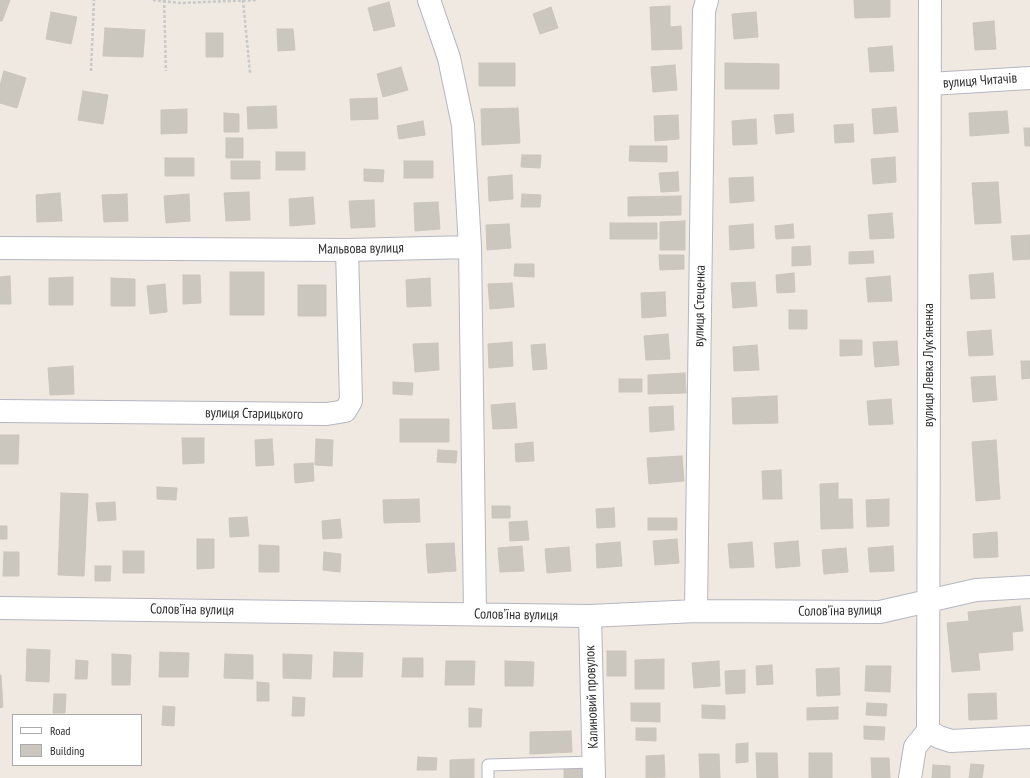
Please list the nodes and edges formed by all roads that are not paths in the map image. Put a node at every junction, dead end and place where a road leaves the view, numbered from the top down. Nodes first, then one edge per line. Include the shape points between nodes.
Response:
1 (429, 0) edge
2 (707, 0) edge
3 (930, 0) edge
4 (1030, 78) edge
5 (930, 84) junction
6 (470, 247) junction
7 (0, 248) edge
8 (347, 250) junction
9 (0, 411) edge
10 (1030, 588) edge
11 (928, 600) junction
12 (0, 608) edge
13 (696, 612) junction
14 (475, 614) junction
15 (590, 616) junction
16 (928, 731) junction
17 (1030, 737) edge
18 (594, 770) edge
19 (488, 778) edge
20 (910, 778) edge

1 - 6 street via 449,58 463,125
2 - 13 street, вулиця Стеценка via 704,11
3 - 5 street, вулиця Левка Лукʼяненка
4 - 5 street, вулиця Читачів
5 - 11 street, вулиця Левка Лукʼяненка
6 - 8 street, Мальвова вулиця
6 - 14 street
7 - 8 street, Мальвова вулиця
8 - 9 street, вулиця Старицького via 351,401 345,410 327,414
10 - 11 street, Соловʼїна вулиця via 976,590
11 - 13 street, Соловʼїна вулиця via 880,612
11 - 16 street, вулиця Левка Лукʼяненка
12 - 14 street, Соловʼїна вулиця
13 - 15 street, Соловʼїна вулиця
14 - 15 street, Соловʼїна вулиця
15 - 18 street, Калиновий провулок
16 - 17 street via 939,738 952,741
16 - 20 street via 915,747
18 - 19 lane via 488,764

